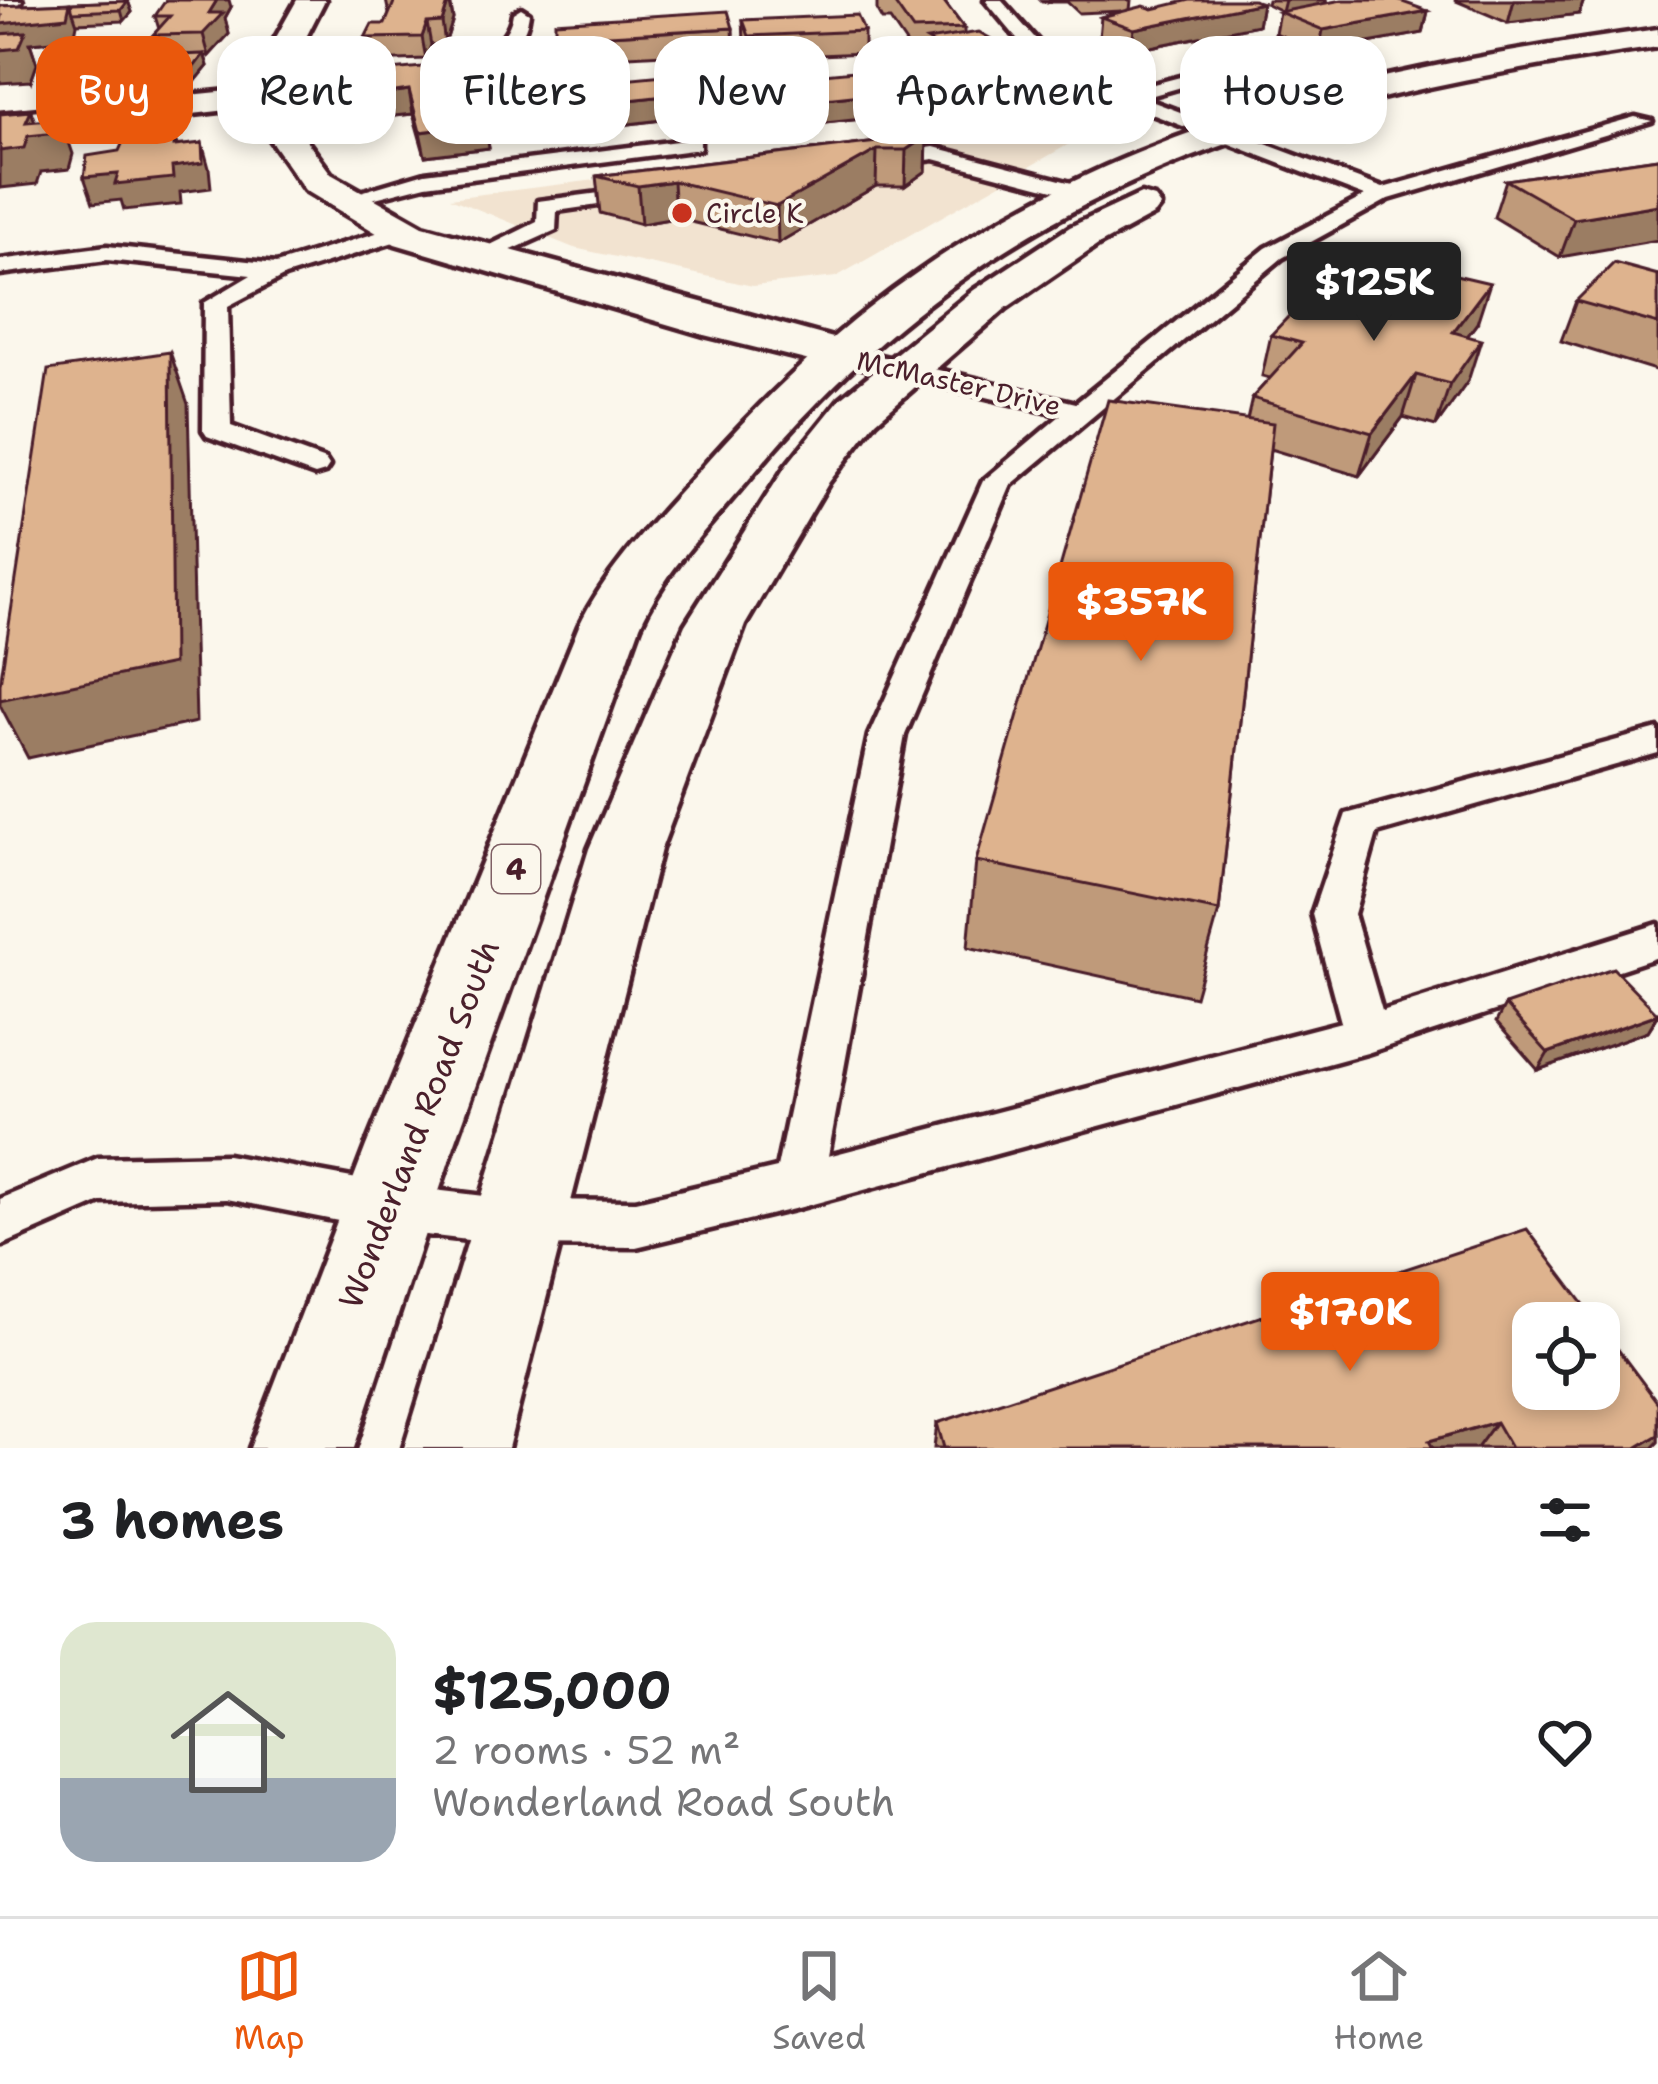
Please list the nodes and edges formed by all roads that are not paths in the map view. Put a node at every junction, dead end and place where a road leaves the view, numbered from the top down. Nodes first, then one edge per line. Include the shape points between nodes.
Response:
1 (311, 0) edge
2 (994, 0) edge
3 (521, 13) dead end
4 (292, 36) edge
5 (1024, 36) edge
6 (1658, 38) edge
7 (1658, 58) edge
8 (1387, 82) edge
9 (396, 84) edge
10 (217, 102) edge
11 (1642, 121) dead end
12 (0, 125) edge
13 (291, 144) edge
14 (1190, 144) edge
15 (1252, 144) edge
16 (693, 145) dead end
17 (1269, 150) junction
18 (865, 162) edge
19 (660, 190) edge
20 (1080, 191) junction
21 (1382, 195) junction
22 (348, 200) junction
23 (402, 232) junction
24 (478, 256) junction
25 (0, 267) edge
26 (277, 271) junction
27 (872, 363) junction
28 (1081, 412) junction
29 (315, 466) dead end
30 (1658, 741) edge
31 (1658, 940) edge
32 (1367, 1034) junction
33 (798, 1186) junction
34 (384, 1207) junction
35 (0, 1223) edge
36 (518, 1223) junction
37 (302, 1448) edge
38 (456, 1448) edge

1 - 4 main road
2 - 5 lane
3 - 9 lane via 519,30 493,56 440,79
6 - 8 main road, Wonderland Road South / 4
7 - 17 main road, Wonderland Road South / 4 via 1493,84 1358,117
10 - 12 main road
11 - 21 lane
13 - 22 main road via 318,182
14 - 20 main road, Wonderland Road South / 4
15 - 17 lane
16 - 22 lane via 425,179
17 - 21 lane
17 - 27 main road, Wonderland Road South / 4 via 1084,236
18 - 20 lane via 934,153
19 - 24 lane via 546,206 548,225
20 - 27 main road, Wonderland Road South / 4 via 923,281
21 - 28 lane via 1274,253
22 - 23 main road
23 - 24 main road
23 - 26 lane
24 - 27 main road
25 - 26 lane via 107,253
26 - 29 lane via 216,303 217,430
27 - 28 lane, McMaster Drive
27 - 34 main road, Wonderland Road South / 4 via 725,467 617,610
27 - 36 main road, Wonderland Road South / 4 via 858,410 805,477 715,625 625,849
28 - 33 lane via 998,481 887,735
30 - 32 lane via 1360,824 1334,914
31 - 32 lane
32 - 33 lane
33 - 36 lane via 637,1224
34 - 35 lane via 227,1177 98,1180
34 - 36 lane
34 - 37 main road, Wonderland Road South / 4
36 - 38 main road, Wonderland Road South / 4

